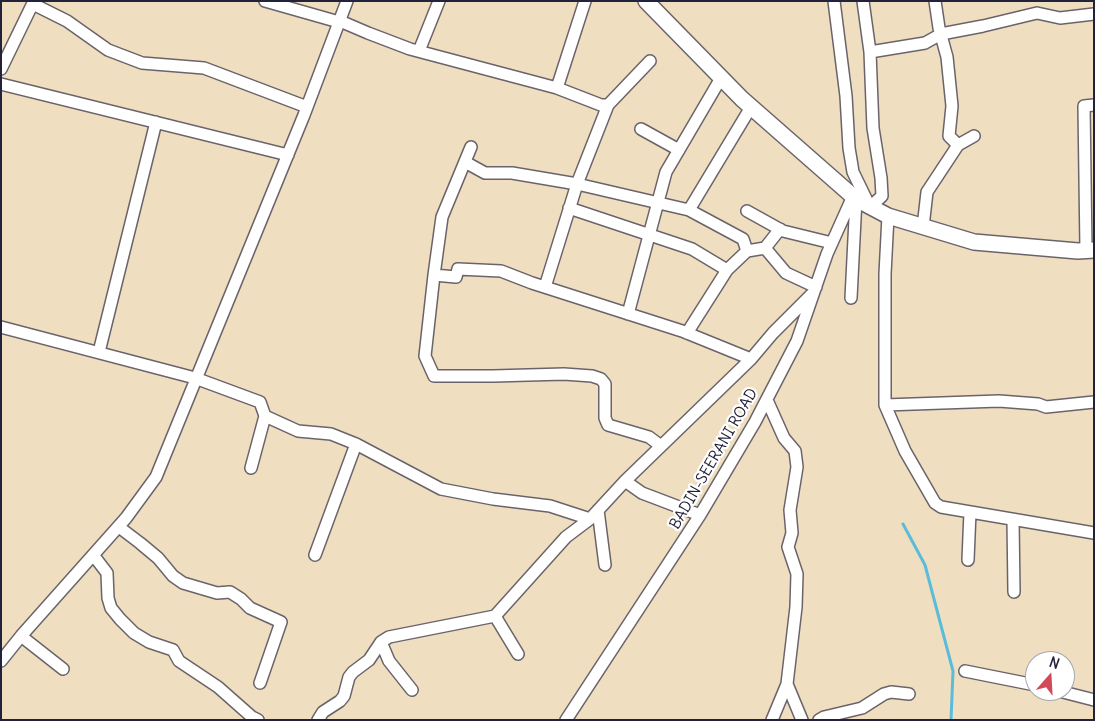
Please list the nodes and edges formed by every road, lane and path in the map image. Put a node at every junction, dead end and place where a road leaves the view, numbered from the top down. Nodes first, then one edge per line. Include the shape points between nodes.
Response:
1 (265, 1) edge
2 (347, 1) edge
3 (439, 1) edge
4 (585, 1) edge
5 (646, 1) edge
6 (834, 1) edge
7 (863, 1) edge
8 (935, 1) edge
9 (33, 3) edge
10 (1094, 14) edge
11 (340, 20) junction
12 (940, 34) junction
13 (419, 51) junction
14 (870, 52) junction
15 (650, 61) dead end
16 (1, 69) edge
17 (722, 78) junction
18 (1, 84) edge
19 (557, 88) junction
20 (608, 105) junction
21 (1094, 105) edge
22 (307, 107) junction
23 (751, 108) junction
24 (156, 122) junction
25 (641, 129) dead end
26 (974, 136) dead end
27 (958, 144) junction
28 (471, 147) dead end
29 (679, 150) junction
30 (288, 154) junction
31 (465, 162) junction
32 (577, 184) junction
33 (854, 198) junction
34 (658, 202) junction
35 (870, 207) junction
36 (569, 208) junction
37 (689, 210) junction
38 (747, 211) dead end
39 (888, 216) junction
40 (923, 227) junction
41 (780, 229) junction
42 (649, 235) junction
43 (832, 243) junction
44 (765, 248) junction
45 (1090, 250) edge
46 (746, 251) junction
47 (727, 270) junction
48 (434, 274) junction
49 (545, 287) junction
50 (814, 290) junction
51 (851, 298) dead end
52 (628, 314) junction
53 (1, 327) edge
54 (687, 333) junction
55 (99, 352) junction
56 (751, 359) junction
57 (196, 378) junction
58 (767, 400) junction
59 (1094, 402) edge
60 (885, 405) junction
61 (265, 416) junction
62 (356, 444) junction
63 (661, 446) junction
64 (251, 468) dead end
65 (626, 481) junction
66 (970, 512) junction
67 (594, 514) junction
68 (700, 515) junction
69 (1013, 520) junction
70 (119, 527) junction
71 (1094, 533) edge
72 (315, 555) dead end
73 (94, 556) junction
74 (968, 560) dead end
75 (605, 565) dead end
76 (1014, 592) dead end
77 (495, 616) junction
78 (21, 636) junction
79 (382, 642) junction
80 (518, 654) dead end
81 (1, 661) edge
82 (63, 669) dead end
83 (965, 671) dead end
84 (260, 683) dead end
85 (787, 684) junction
86 (1025, 684) edge
87 (412, 690) dead end
88 (909, 694) dead end
89 (1075, 695) edge
90 (1094, 700) edge
91 (258, 720) edge
92 (318, 720) edge
93 (566, 720) edge
94 (772, 720) edge
95 (802, 720) edge
96 (819, 720) edge

1 - 11 street
2 - 11 street
3 - 13 street
4 - 19 street
5 - 17 main road
6 - 35 street via 846,96 848,148 853,172
7 - 14 street
8 - 12 street
9 - 16 street
9 - 22 street via 67,21 108,50 142,62 204,68
10 - 12 street via 1060,18 1037,13
11 - 13 street
11 - 22 street
12 - 14 street via 925,42
12 - 27 street via 947,57 952,106 949,136
13 - 19 street
14 - 35 street via 882,196
15 - 20 street
17 - 23 main road
17 - 29 street
18 - 24 street
19 - 20 street
20 - 32 street
21 - 45 street via 1084,106
22 - 30 street
23 - 33 main road
23 - 37 street
24 - 30 street
24 - 55 street
25 - 29 street
26 - 27 street
27 - 40 street via 928,192
28 - 31 street
29 - 34 street via 666,172
30 - 57 street
31 - 32 street via 485,173 512,173
31 - 48 street via 442,216
32 - 34 street
32 - 36 street
33 - 35 main road
33 - 43 street, BADIN-SEERANI ROAD
33 - 51 street
34 - 37 street
34 - 42 street
35 - 39 main road
36 - 42 street
36 - 49 street
37 - 46 street via 743,239
38 - 41 street
39 - 40 main road
39 - 60 street
40 - 45 main road via 974,242
41 - 43 street
41 - 44 street
42 - 47 street via 692,249
42 - 52 street
43 - 50 street, BADIN-SEERANI ROAD
44 - 46 street
44 - 50 street via 786,273
46 - 47 street
47 - 54 street
48 - 49 street via 456,277 458,269 501,271
48 - 63 street via 425,356 434,376 592,376 605,384 605,418 608,424 649,437
49 - 52 street
50 - 56 street
50 - 58 street, BADIN-SEERANI ROAD via 798,340
52 - 54 street
53 - 55 street
54 - 56 street
55 - 57 street
56 - 63 street
57 - 61 street via 260,402
57 - 70 street via 156,477
58 - 68 street, BADIN-SEERANI ROAD
58 - 85 street via 784,438 795,452 797,467 788,547 797,574 796,608
59 - 60 street via 1046,407 999,401
60 - 66 street via 905,451 935,503
61 - 62 street via 298,431 331,434
61 - 64 street
62 - 67 street via 442,489
62 - 72 street
63 - 65 street
65 - 67 street
65 - 68 street via 642,493
66 - 69 street
66 - 74 street
67 - 75 street
67 - 77 street via 566,537
68 - 93 street, BADIN-SEERANI ROAD
69 - 71 street
69 - 76 street
70 - 73 street
70 - 84 street via 140,542 183,583 217,593 230,592 250,608 281,622
73 - 78 street
73 - 91 street via 107,573 108,598 120,620 149,642 173,650 179,661 218,687
77 - 79 street via 389,637
77 - 80 street
78 - 81 street
78 - 82 street
79 - 87 street via 389,661
79 - 92 street via 369,660 349,677 340,701 323,712
83 - 86 street
85 - 94 street
85 - 95 street
88 - 96 street via 891,692 862,708
89 - 90 street

